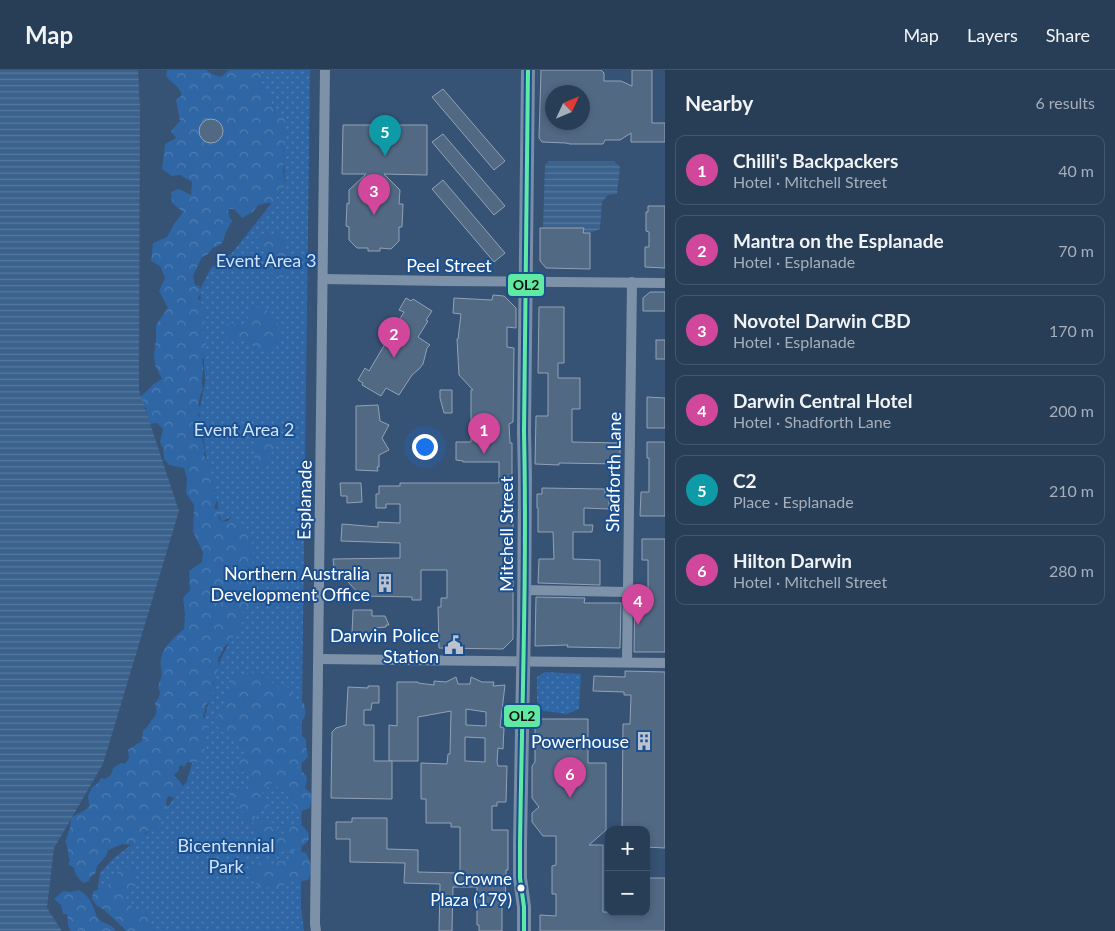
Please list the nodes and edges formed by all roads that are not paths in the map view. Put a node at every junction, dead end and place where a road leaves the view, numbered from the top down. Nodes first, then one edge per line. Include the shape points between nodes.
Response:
1 (325, 70) edge
2 (528, 70) edge
3 (323, 279) junction
4 (526, 281) junction
5 (632, 282) junction
6 (665, 282) edge
7 (524, 590) junction
8 (628, 592) junction
9 (319, 659) junction
10 (523, 661) junction
11 (627, 662) junction
12 (665, 663) edge
13 (520, 878) junction
14 (316, 931) edge
15 (516, 931) edge
16 (524, 931) edge

1 - 3 street, Esplanade
2 - 4 street, Mitchell Street
3 - 4 street, Peel Street
3 - 9 street, Esplanade
4 - 5 street, Peel Street
4 - 7 street, Mitchell Street
5 - 6 street, Peel Street
5 - 8 street, Shadforth Lane
7 - 8 street
7 - 10 street, Mitchell Street
8 - 11 street, Shadforth Lane
9 - 10 street
9 - 14 street, Esplanade
10 - 11 street
10 - 13 street, Mitchell Street
11 - 12 street
13 - 15 street, Mitchell Street
13 - 16 street, Mitchell Street

